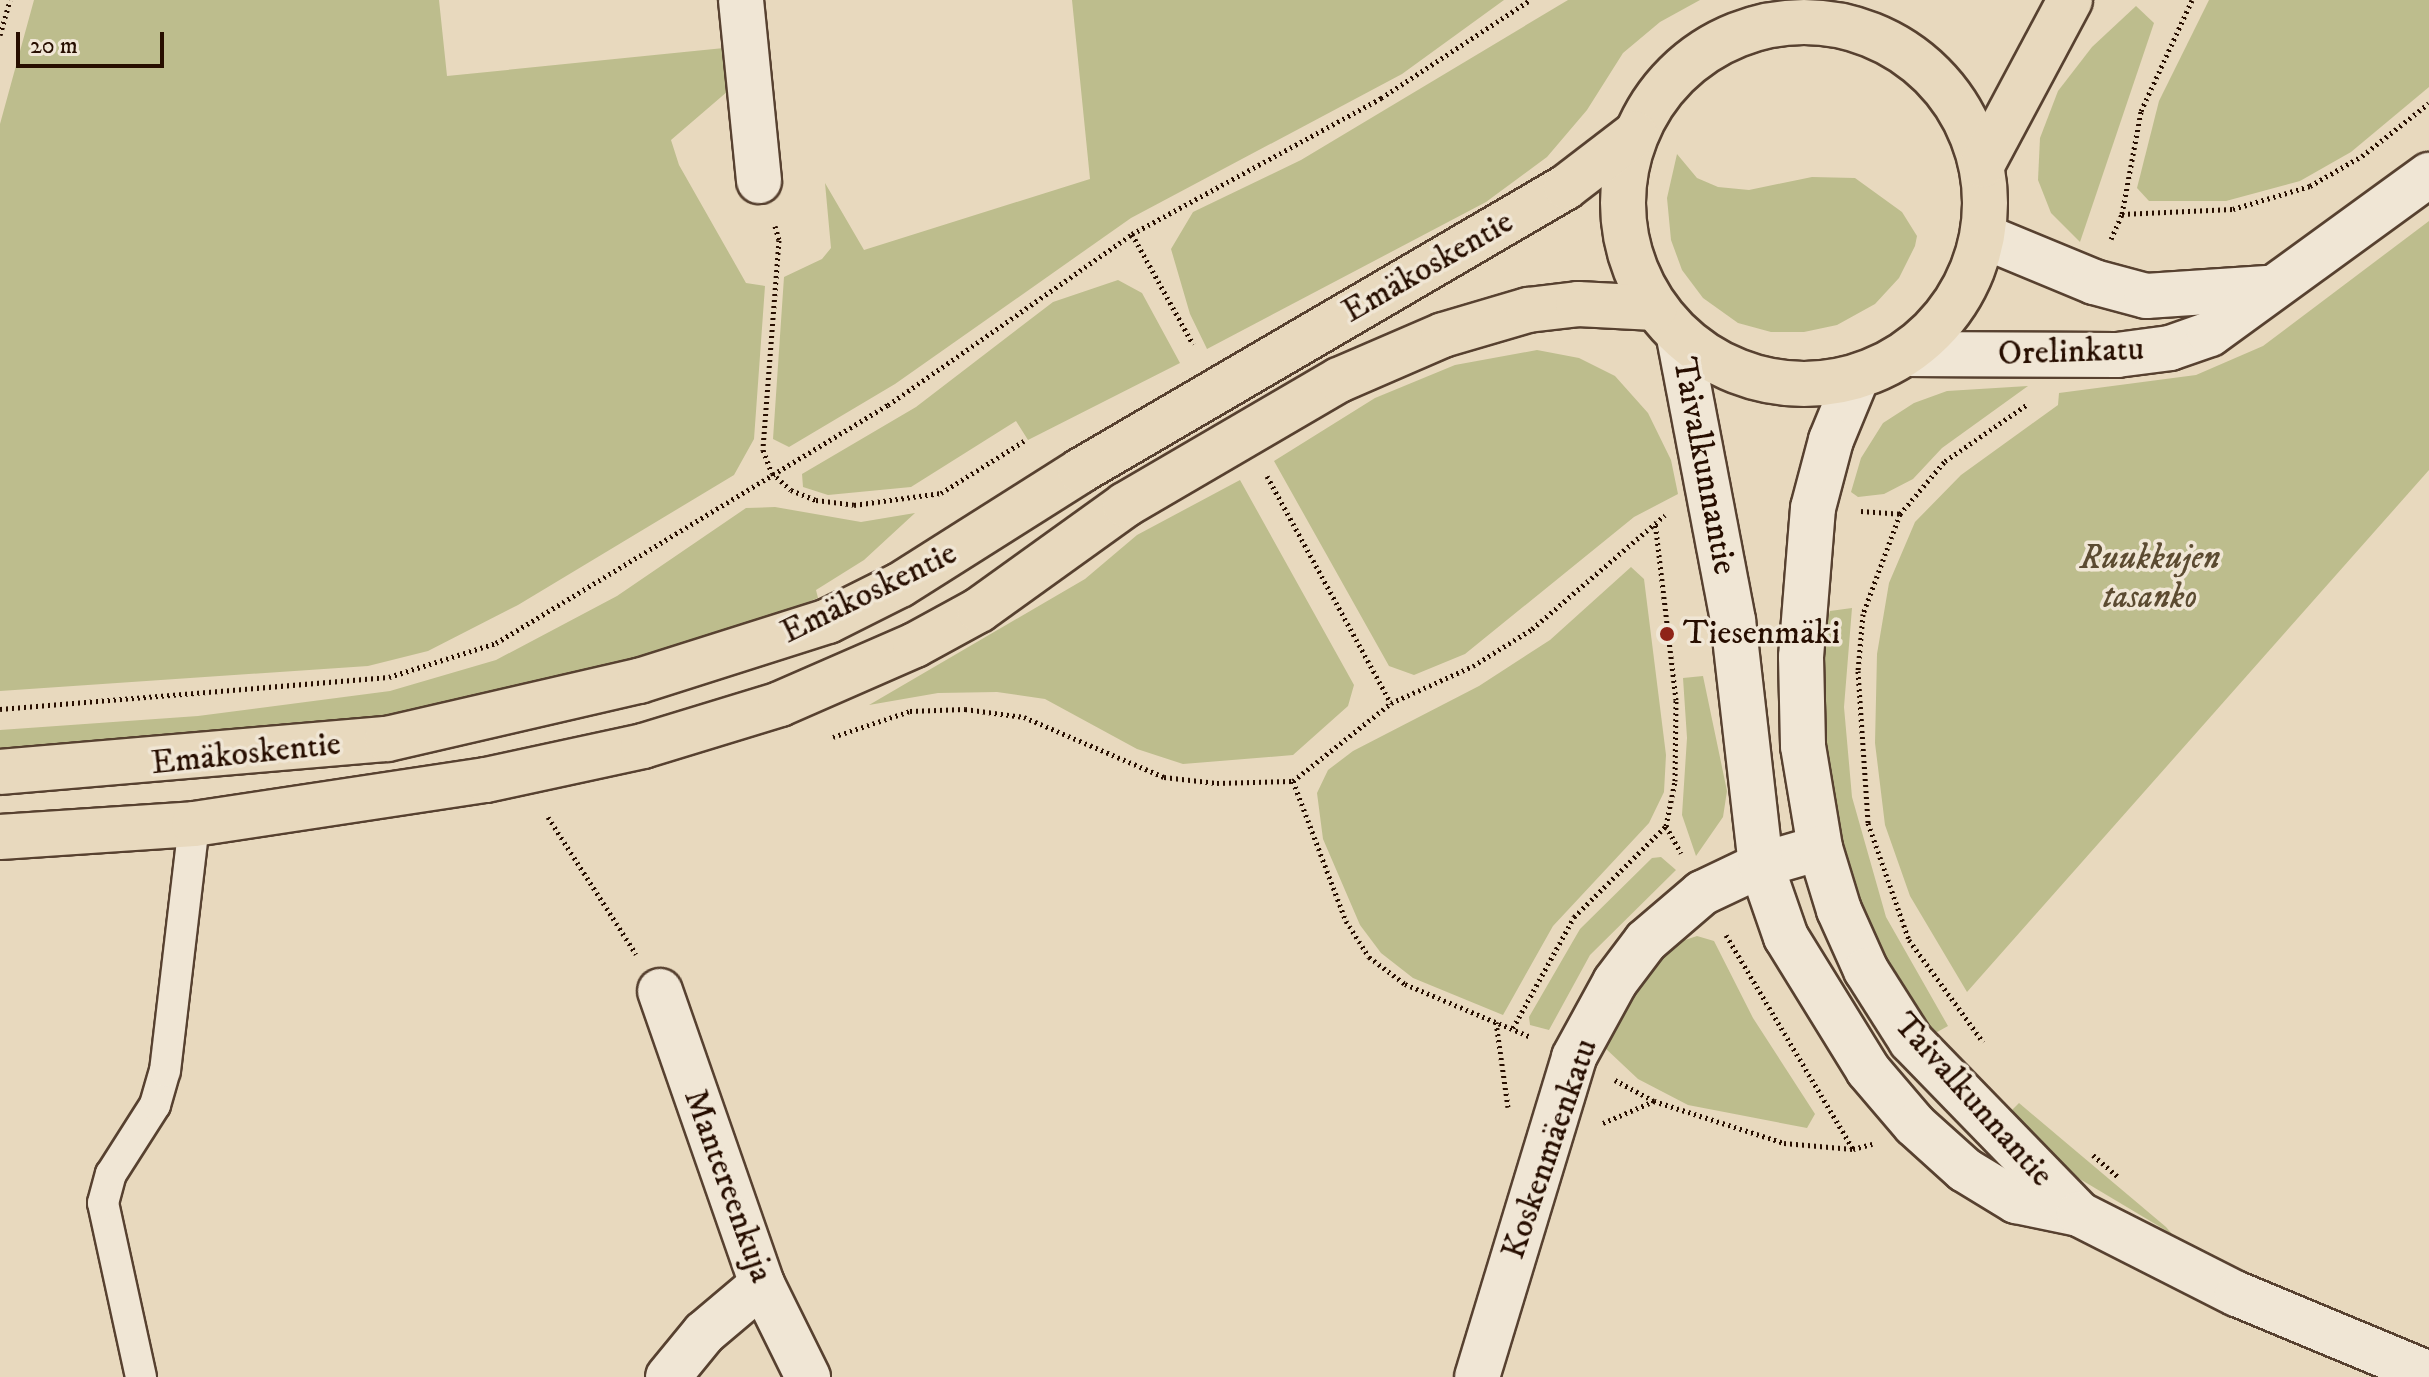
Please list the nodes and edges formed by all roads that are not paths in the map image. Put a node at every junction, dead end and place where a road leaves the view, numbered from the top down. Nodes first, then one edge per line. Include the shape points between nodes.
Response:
1 (741, 0) edge
2 (1869, 0) edge
3 (2070, 0) edge
4 (1820, 21) junction
5 (1635, 134) junction
6 (1982, 165) junction
7 (2429, 175) edge
8 (759, 181) road end
9 (1983, 236) junction
10 (2267, 288) junction
11 (1667, 323) junction
12 (1905, 354) junction
13 (1857, 377) junction
14 (0, 772) edge
15 (194, 824) junction
16 (0, 837) edge
17 (1820, 848) junction
18 (1761, 865) junction
19 (660, 991) road end
20 (2079, 1214) junction
21 (762, 1284) junction
22 (2429, 1374) edge
23 (141, 1377) edge
24 (668, 1377) edge
25 (808, 1377) edge
26 (1477, 1377) edge

1 - 8 main road
2 - 4 main road
3 - 6 main road
4 - 5 main road via 1773,23 1729,37 1690,61 1658,94
4 - 6 main road via 1876,36 1924,67 1961,111
5 - 11 main road via 1623,178 1623,224 1634,268
5 - 14 main road, Emäkoskentie via 1566,187 1107,455 900,585 828,621 639,681 387,739
6 - 9 main road
7 - 10 main road, Orelinkatu via 2335,246
9 - 10 main road, Orelinkatu via 2094,282 2146,296
9 - 12 main road via 1956,303
10 - 12 main road, Orelinkatu via 2210,334 2170,348
11 - 13 main road via 1714,362 1751,377 1804,385
11 - 15 main road, Emäkoskentie via 1578,304 1528,310 1443,335 1339,380 1138,497 979,610 915,645 780,704 643,746 543,769
11 - 18 main road, Taivalkunnantie via 1714,509
12 - 13 main road
13 - 17 main road, Taivalkunnantie via 1831,440 1813,508 1804,580 1803,746
15 - 16 main road, Emäkoskentie
15 - 23 lane via 165,1071 155,1105 111,1174 103,1203
17 - 18 main road, Koskenmäenkatu
17 - 20 main road, Taivalkunnantie via 1839,910 1866,970 1911,1041
18 - 20 main road, Taivalkunnantie via 1786,937 1820,998 1868,1070 1915,1125 1965,1170 2016,1201
18 - 26 main road, Koskenmäenkatu via 1702,893 1678,912 1646,941 1608,994 1574,1057
19 - 21 main road, Mantereenkuja
20 - 22 main road, Taivalkunnantie via 2237,1294
21 - 24 main road via 704,1333
21 - 25 main road, Mantereenkuja

